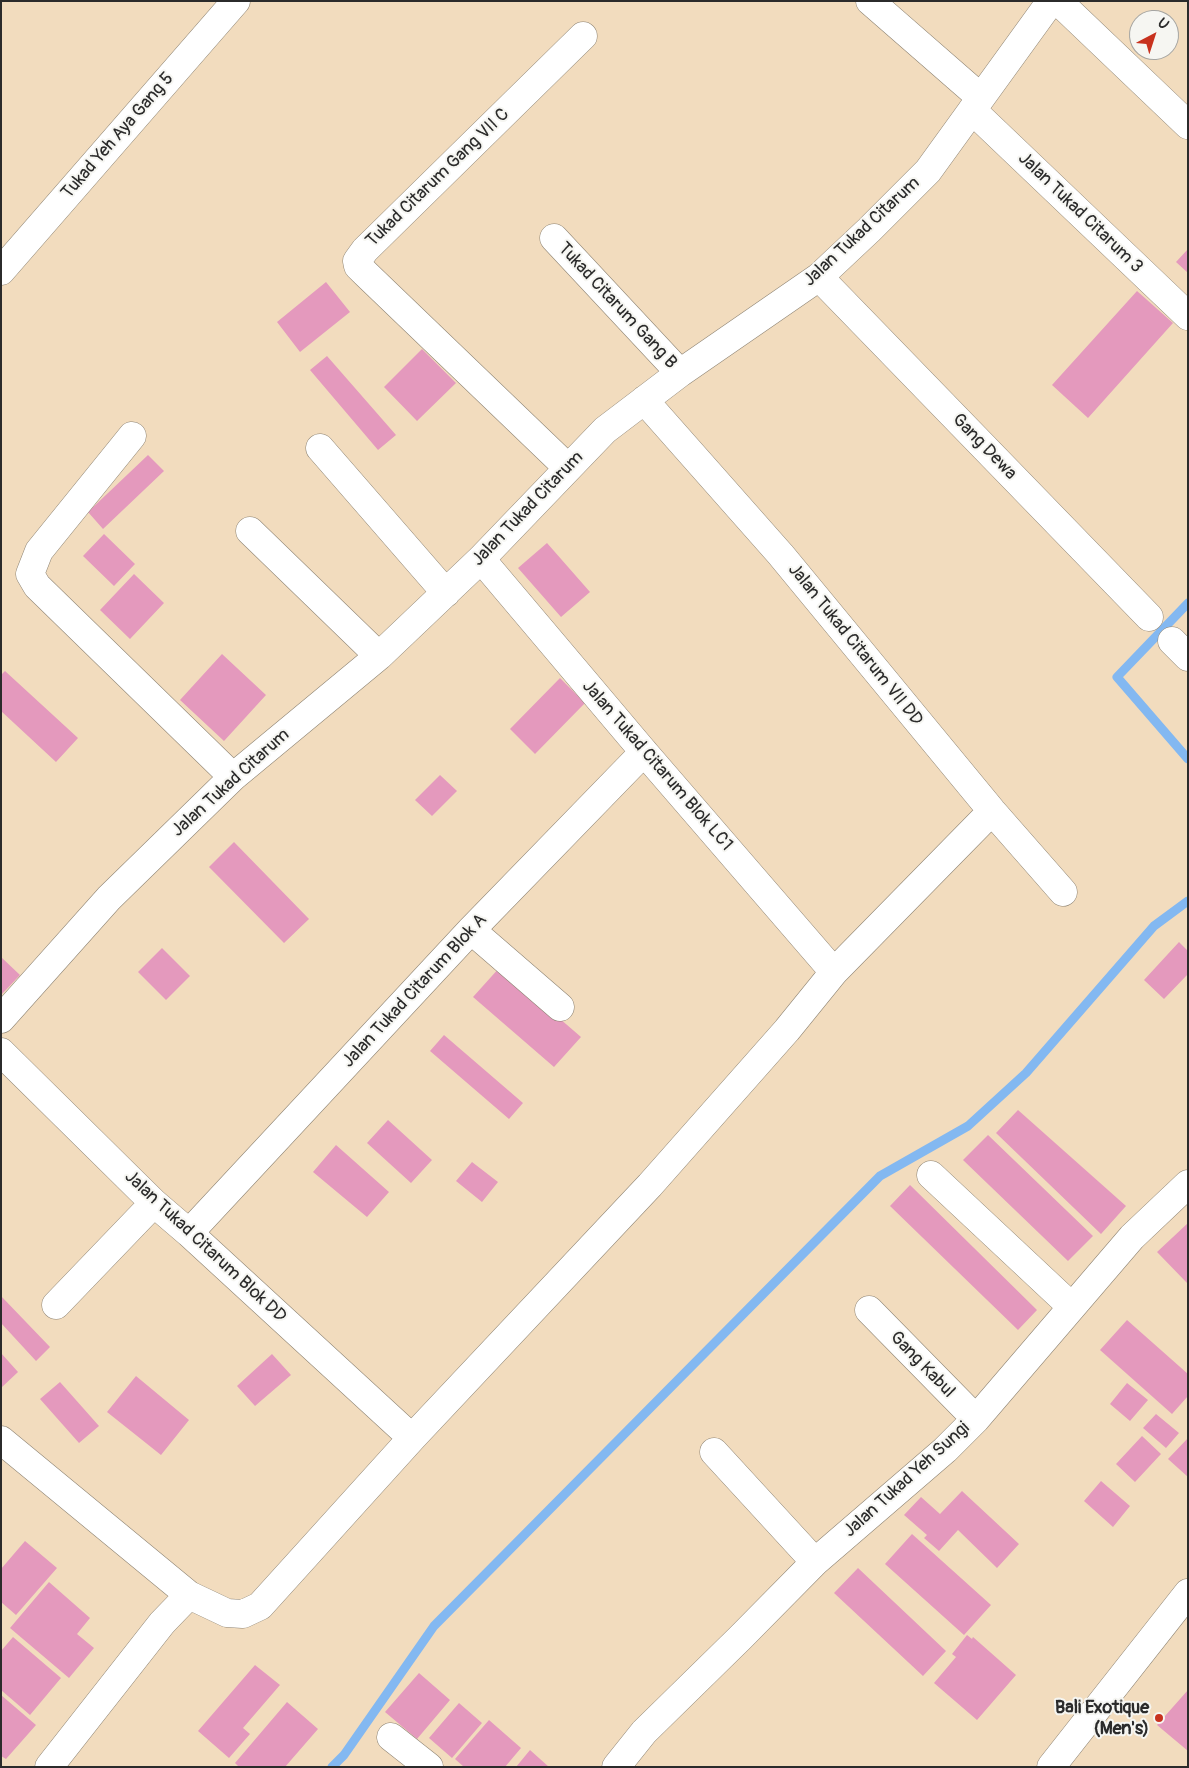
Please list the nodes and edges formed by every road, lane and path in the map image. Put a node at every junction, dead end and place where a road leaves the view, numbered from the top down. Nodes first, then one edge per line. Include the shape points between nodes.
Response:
1 (236, 1) edge
2 (870, 1) edge
3 (1051, 1) edge
4 (1058, 1) edge
5 (583, 36) dead end
6 (976, 103) junction
7 (1188, 125) edge
8 (554, 238) dead end
9 (1, 271) edge
10 (819, 277) junction
11 (1188, 316) edge
12 (680, 373) junction
13 (644, 400) junction
14 (132, 436) dead end
15 (320, 448) dead end
16 (568, 468) junction
17 (250, 531) dead end
18 (481, 559) junction
19 (446, 593) junction
20 (1148, 617) dead end
21 (379, 656) junction
22 (644, 752) junction
23 (233, 776) junction
24 (992, 811) junction
25 (1063, 892) dead end
26 (471, 930) junction
27 (834, 972) junction
28 (560, 1007) dead end
29 (1, 1019) edge
30 (1, 1052) edge
31 (931, 1174) dead end
32 (1186, 1188) edge
33 (154, 1203) junction
34 (190, 1233) junction
35 (56, 1305) dead end
36 (1072, 1307) junction
37 (869, 1310) dead end
38 (976, 1419) junction
39 (412, 1438) junction
40 (1, 1440) edge
41 (714, 1452) dead end
42 (815, 1562) junction
43 (1188, 1593) edge
44 (189, 1595) junction
45 (391, 1737) dead end
46 (49, 1767) edge
47 (429, 1767) edge
48 (616, 1767) edge
49 (1051, 1767) edge

1 - 9 street, Tukad Yeh Aya Gang 5
2 - 6 street, Jalan Tukad Citarum 3
3 - 6 street, Jalan Tukad Citarum
4 - 7 street
5 - 16 street, Tukad Citarum Gang VII C via 357,261 366,274
6 - 10 street, Jalan Tukad Citarum via 928,171
6 - 11 street, Jalan Tukad Citarum 3
8 - 12 street, Tukad Citarum Gang B
10 - 12 street, Jalan Tukad Citarum
10 - 20 street, Gang Dewa
12 - 13 street, Jalan Tukad Citarum
13 - 16 street, Jalan Tukad Citarum via 605,430
13 - 24 street, Jalan Tukad Citarum VII DD via 782,555
14 - 23 street via 39,551 30,574 37,586
15 - 19 street
16 - 18 street, Jalan Tukad Citarum
17 - 21 street
18 - 19 street, Jalan Tukad Citarum
18 - 22 street, Jalan Tukad Citarum Blok LC1
19 - 21 street, Jalan Tukad Citarum
21 - 23 street, Jalan Tukad Citarum
22 - 26 street, Jalan Tukad Citarum Blok A
22 - 27 street, Jalan Tukad Citarum Blok LC1
23 - 29 street, Jalan Tukad Citarum via 109,898
24 - 25 street, Jalan Tukad Citarum VII DD
24 - 27 street
26 - 28 street
26 - 34 street, Jalan Tukad Citarum Blok A
27 - 39 street via 650,1185
30 - 33 street, Jalan Tukad Citarum Blok DD
31 - 36 street
32 - 36 street, Jalan Tukad Yeh Sungi via 1132,1237
33 - 34 street, Jalan Tukad Citarum Blok DD
33 - 35 street
34 - 39 street, Jalan Tukad Citarum Blok DD
36 - 38 street, Jalan Tukad Yeh Sungi
37 - 38 street, Gang Kabul
38 - 42 street, Jalan Tukad Yeh Sungi via 945,1450
39 - 44 street via 260,1606 243,1614 227,1613
40 - 44 street
41 - 42 street
42 - 48 street, Jalan Tukad Yeh Sungi via 644,1732
43 - 49 street
44 - 46 street via 162,1623
45 - 47 street

